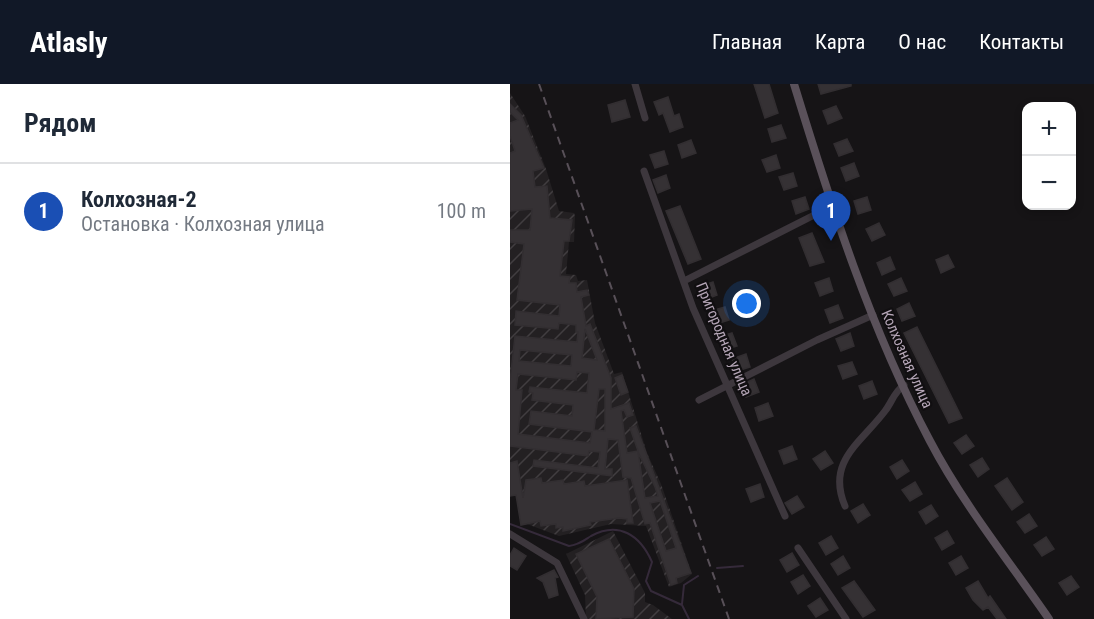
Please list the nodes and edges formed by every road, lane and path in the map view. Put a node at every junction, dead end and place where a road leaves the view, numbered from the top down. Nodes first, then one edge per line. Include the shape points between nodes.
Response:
1 (635, 84) edge
2 (794, 84) edge
3 (645, 118) dead end
4 (644, 171) dead end
5 (832, 206) junction
6 (684, 281) junction
7 (873, 315) junction
8 (728, 384) junction
9 (904, 385) junction
10 (699, 400) dead end
11 (845, 506) dead end
12 (785, 516) dead end
13 (510, 534) edge
14 (798, 548) dead end
15 (584, 619) edge
16 (846, 619) edge
17 (1049, 619) edge

1 - 3 street
2 - 5 main road, Колхозная улица
4 - 6 street, Пригородная улица
5 - 6 street
5 - 7 main road, Колхозная улица
6 - 8 street, Пригородная улица
7 - 8 street
7 - 9 main road, Колхозная улица
8 - 10 street
8 - 12 street, Пригородная улица
9 - 11 street via 858,441 839,473 838,487
9 - 17 main road, Колхозная улица via 951,478
13 - 15 street via 557,563
14 - 16 street

